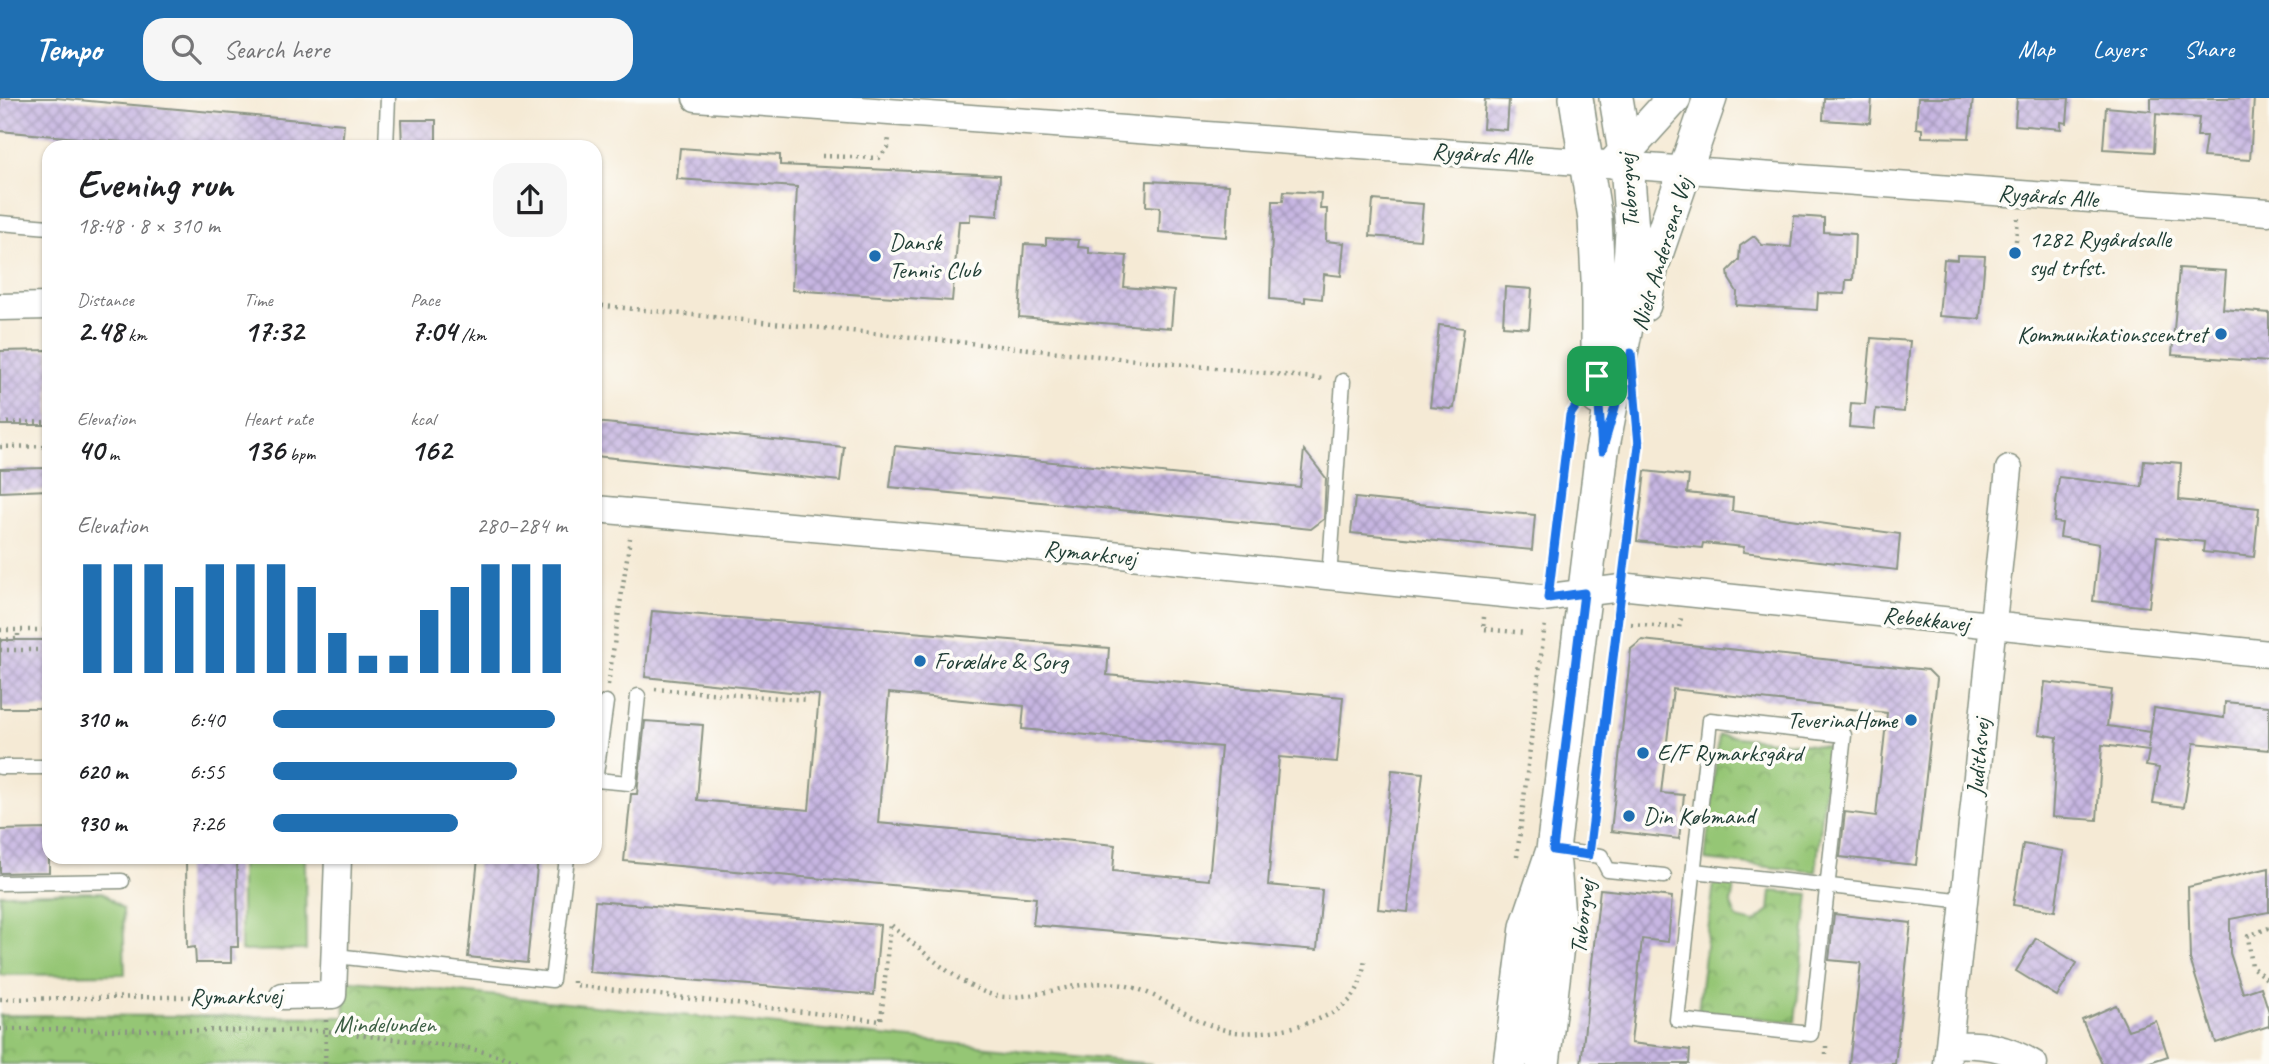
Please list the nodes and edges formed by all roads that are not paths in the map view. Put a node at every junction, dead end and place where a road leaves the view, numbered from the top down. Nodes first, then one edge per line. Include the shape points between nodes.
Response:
1 (388, 98) edge
2 (696, 98) edge
3 (1576, 98) edge
4 (1616, 98) edge
5 (1674, 98) edge
6 (1710, 98) edge
7 (386, 140) edge
8 (1614, 160) junction
9 (1686, 168) junction
10 (2269, 212) edge
11 (0, 223) edge
12 (42, 226) edge
13 (42, 306) edge
14 (0, 307) edge
15 (1343, 381) road end
16 (1602, 451) junction
17 (2008, 469) dead end
18 (602, 510) edge
19 (1329, 578) junction
20 (1584, 593) junction
21 (1990, 626) junction
22 (2269, 654) edge
23 (638, 696) road end
24 (606, 702) road end
25 (602, 731) edge
26 (0, 767) edge
27 (42, 767) edge
28 (602, 781) edge
29 (1553, 850) junction
30 (338, 864) edge
31 (566, 864) edge
32 (1693, 871) junction
33 (1664, 876) dead end
34 (122, 881) dead end
35 (0, 883) edge
36 (1827, 886) junction
37 (1965, 901) junction
38 (335, 956) junction
39 (283, 996) road end
40 (1948, 1055) edge
41 (1510, 1064) edge
42 (1544, 1064) edge
43 (2034, 1064) edge

1 - 7 lane
2 - 8 street, Rygårds Alle
3 - 8 street, Tuborgvej
4 - 8 street, Tuborgvej
5 - 8 street
6 - 9 street, Niels Andersens Vej
8 - 9 street, Rygårds Alle
8 - 16 street, Tuborgvej via 1594,212
8 - 16 street, Tuborgvej via 1632,231 1626,327
9 - 10 street, Rygårds Alle
9 - 16 street, Niels Andersens Vej via 1652,266
11 - 12 lane
13 - 14 street
15 - 19 lane
16 - 20 street, Tuborgvej
17 - 21 street, Judithsvej
18 - 19 street, Rymarksvej via 1070,550
19 - 20 street, Rymarksvej via 1548,598
20 - 21 street, Rebekkavej via 1621,588
20 - 29 street, Tuborgvej
21 - 22 street, Rebekkavej
21 - 37 street, Judithsvej
23 - 28 lane via 629,783
24 - 25 lane
26 - 27 lane
29 - 33 lane via 1601,856 1608,870
29 - 41 street, Tuborgvej via 1527,927
29 - 42 street, Tuborgvej via 1559,929
30 - 38 street, Rymarksvej
31 - 38 lane via 552,980
32 - 36 lane
32 - 36 lane via 1678,1020 1811,1034
32 - 36 lane via 1710,720 1749,724 1844,735
34 - 35 lane
36 - 37 lane
37 - 40 street, Judithsvej
38 - 39 street, Rymarksvej via 333,995
40 - 43 street, Judithsvej via 1979,1043 2007,1049

